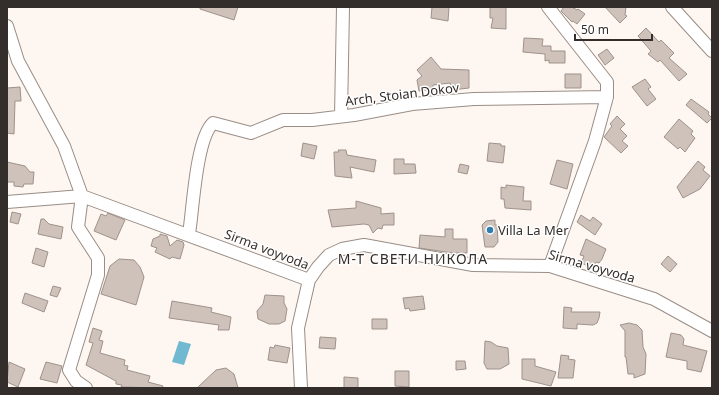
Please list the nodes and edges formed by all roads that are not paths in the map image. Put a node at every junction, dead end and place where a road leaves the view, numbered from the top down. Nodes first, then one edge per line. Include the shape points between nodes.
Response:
1 (343, 7) edge
2 (548, 7) edge
3 (672, 7) edge
4 (7, 26) edge
5 (712, 51) edge
6 (607, 97) junction
7 (341, 116) junction
8 (82, 196) junction
9 (7, 202) edge
10 (189, 234) junction
11 (550, 266) junction
12 (309, 280) junction
13 (712, 331) edge
14 (86, 388) edge
15 (301, 388) edge

1 - 7 street
2 - 6 street via 607,82
3 - 5 street
4 - 8 street via 18,61 64,146
6 - 7 street, Arch, Stoian Dokov via 474,99 412,104
6 - 11 street via 595,141
7 - 10 street, Arch, Stoian Dokov via 283,120 250,133 213,123 201,146
8 - 9 street, Sirma voyvoda
8 - 10 street, Sirma voyvoda
8 - 14 street via 78,227 98,258 98,275 69,370 76,381
10 - 12 street, Sirma voyvoda
11 - 12 street, Sirma voyvoda via 473,265 364,245 342,249 329,255
11 - 13 street, Sirma voyvoda via 654,299
12 - 15 street via 298,328

